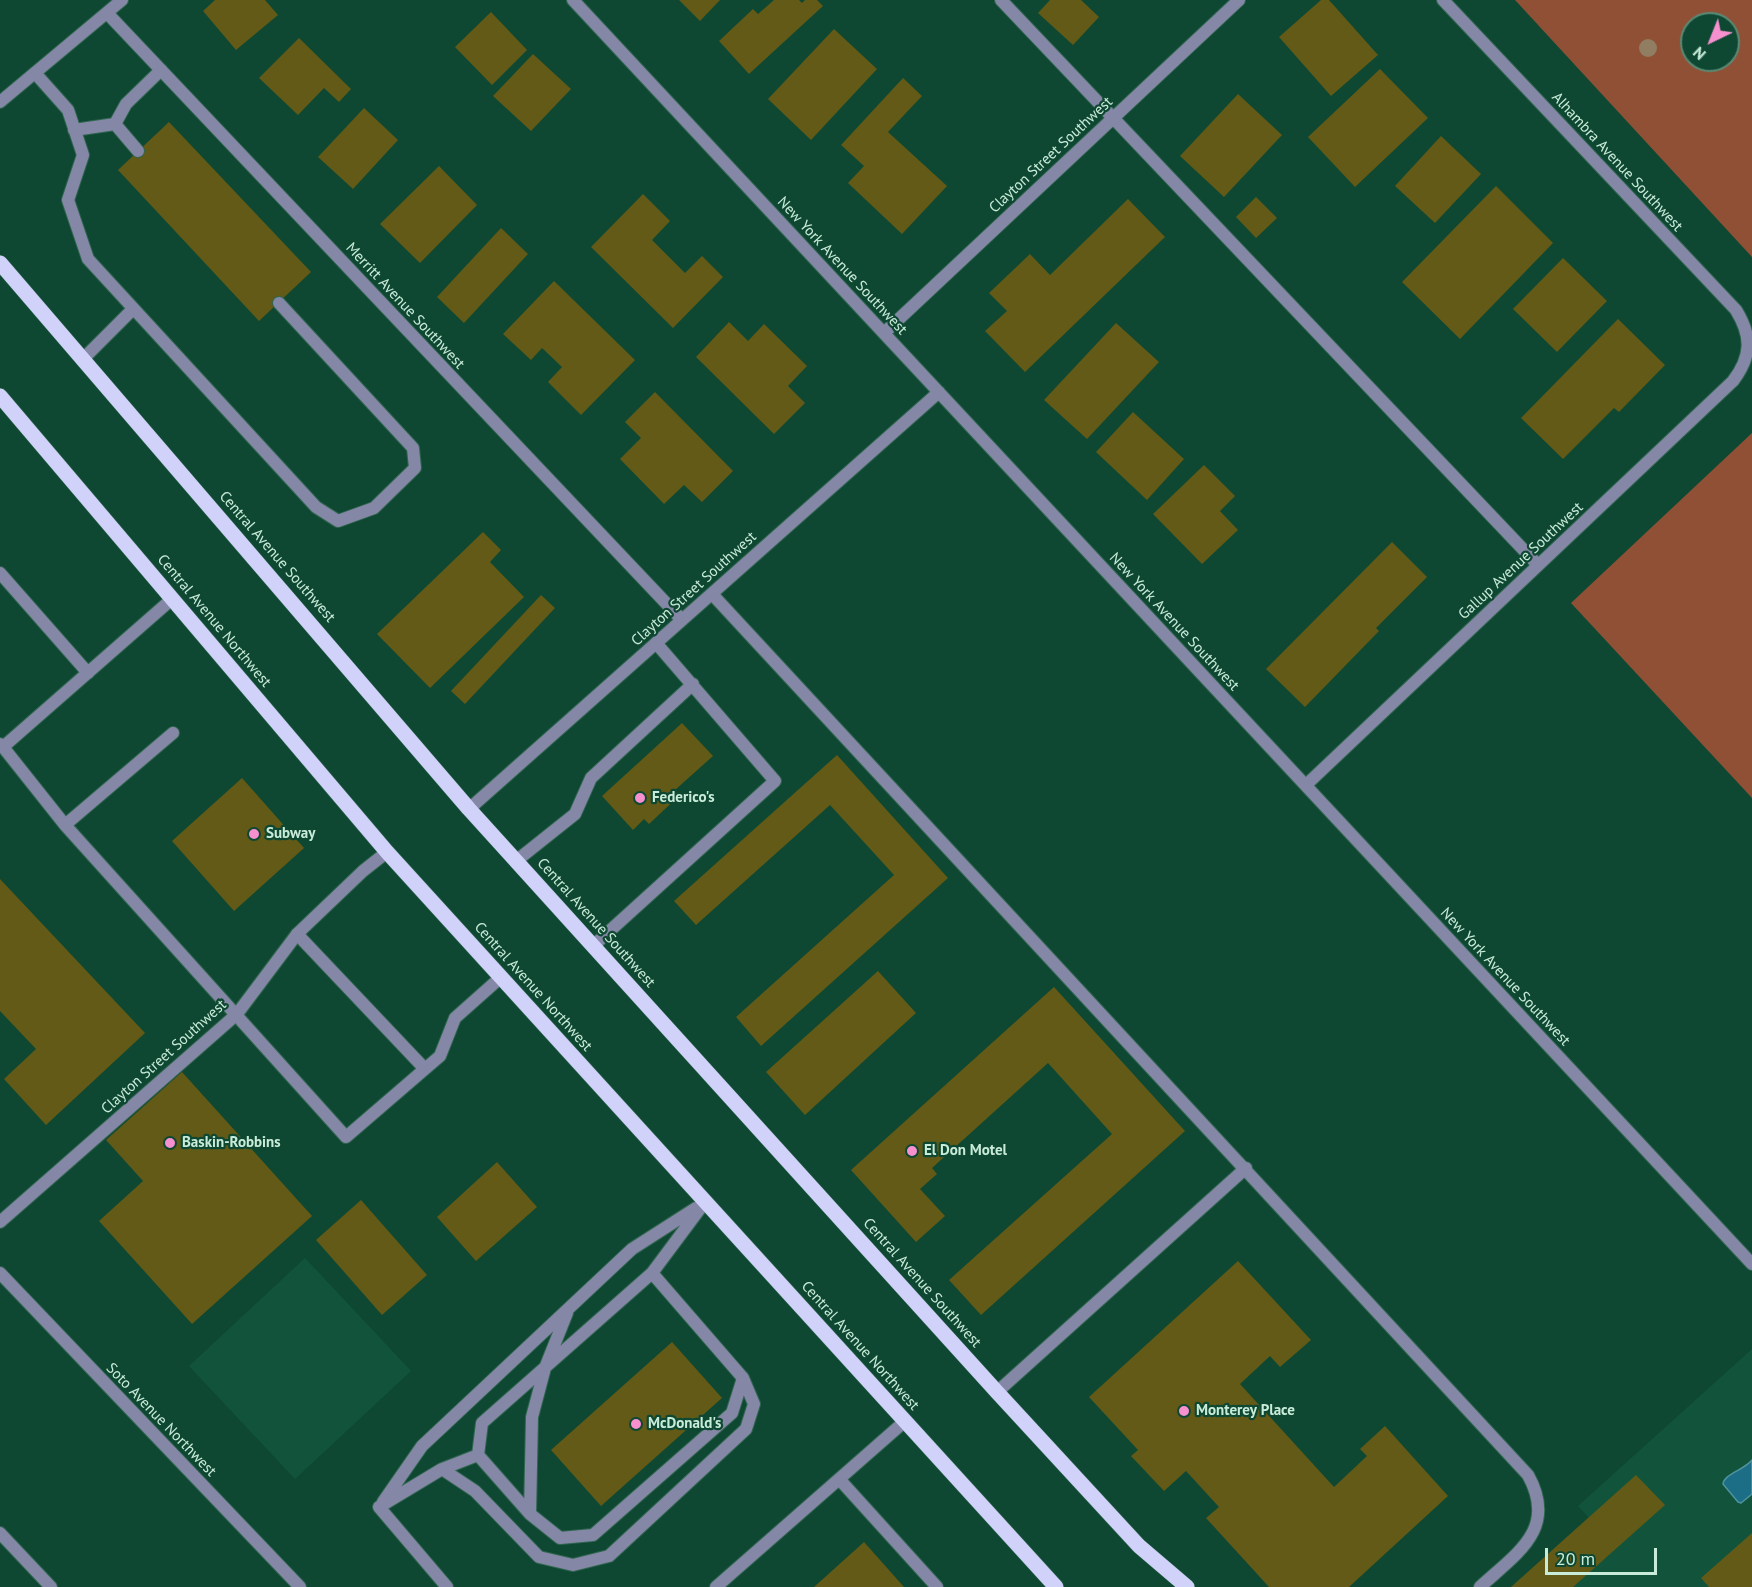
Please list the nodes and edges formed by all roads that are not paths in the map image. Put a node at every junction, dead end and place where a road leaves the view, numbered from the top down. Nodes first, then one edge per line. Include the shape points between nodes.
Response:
1 (122, 0) edge
2 (573, 0) edge
3 (1001, 0) edge
4 (1239, 0) edge
5 (1443, 0) edge
6 (107, 13) junction
7 (161, 70) junction
8 (35, 73) junction
9 (0, 102) edge
10 (1112, 119) junction
11 (115, 124) junction
12 (74, 130) junction
13 (138, 152) dead end
14 (0, 263) edge
15 (279, 303) dead end
16 (133, 309) junction
17 (884, 333) junction
18 (1750, 353) joint
19 (83, 359) junction
20 (939, 392) junction
21 (0, 396) edge
22 (1539, 565) junction
23 (0, 573) edge
24 (712, 594) junction
25 (172, 599) junction
26 (682, 620) junction
27 (656, 643) junction
28 (88, 673) junction
29 (693, 684) junction
30 (173, 733) dead end
31 (2, 745) edge
32 (1306, 785) junction
33 (469, 809) junction
34 (65, 825) junction
35 (387, 852) junction
36 (516, 861) junction
37 (297, 934) junction
38 (593, 946) junction
39 (500, 978) junction
40 (237, 1014) junction
41 (425, 1069) junction
42 (1246, 1168) junction
43 (705, 1202) junction
44 (0, 1222) edge
45 (1752, 1264) edge
46 (0, 1273) edge
47 (652, 1273) junction
48 (568, 1309) junction
49 (545, 1368) junction
50 (743, 1378) junction
51 (997, 1392) junction
52 (904, 1422) junction
53 (478, 1455) junction
54 (442, 1469) junction
55 (840, 1480) junction
56 (379, 1508) junction
57 (530, 1514) junction
58 (0, 1533) edge
59 (51, 1587) edge
60 (300, 1587) edge
61 (447, 1587) edge
62 (716, 1587) edge
63 (937, 1587) edge
64 (1056, 1587) edge
65 (1187, 1587) edge
66 (1480, 1587) edge

1 - 6 street
2 - 17 street, New York Avenue Southwest
3 - 10 street
4 - 10 street, Clayton Street Southwest
5 - 18 street, Alhambra Avenue Southwest via 1736,310 1751,338
6 - 7 street, Merritt Avenue Southwest
6 - 8 street
7 - 11 street via 126,104
7 - 26 street, Merritt Avenue Southwest
8 - 9 street
8 - 12 street via 68,110
10 - 17 street, Clayton Street Southwest
10 - 22 street
11 - 12 street
11 - 13 street
12 - 16 street via 83,155 68,200 88,259
14 - 19 main road, Central Avenue Southwest
15 - 16 street via 412,448 415,468 374,508 338,521 316,507
16 - 19 street
17 - 20 street, New York Avenue Southwest
18 - 22 street, Gallup Avenue Southwest via 1733,381
19 - 33 main road, Central Avenue Southwest
20 - 24 street, Clayton Street Southwest
20 - 32 street, New York Avenue Southwest
21 - 25 main road, Central Avenue Northwest
22 - 32 street, Gallup Avenue Southwest
23 - 28 street
24 - 26 street, Clayton Street Southwest
24 - 42 street
25 - 28 street
25 - 35 main road, Central Avenue Northwest
26 - 27 street, Clayton Street Southwest
27 - 29 street
27 - 33 street, Clayton Street Southwest
28 - 31 street
29 - 36 street via 591,778 575,814
29 - 38 street via 776,781
30 - 34 street
31 - 34 street
32 - 45 street, New York Avenue Southwest
33 - 36 main road, Central Avenue Southwest
34 - 40 street
35 - 37 street, Clayton Street Southwest
35 - 39 main road, Central Avenue Northwest
36 - 38 main road, Central Avenue Southwest
37 - 40 street, Clayton Street Southwest
37 - 41 street
38 - 51 main road, Central Avenue Southwest
39 - 41 street via 455,1018 440,1056
39 - 43 main road, Central Avenue Northwest
40 - 41 street via 346,1137
40 - 44 street, Clayton Street Southwest
42 - 51 street
42 - 66 street via 1528,1475 1537,1491 1540,1509 1536,1529 1524,1546
43 - 47 street
43 - 48 street via 632,1249
43 - 52 main road, Central Avenue Northwest
46 - 60 street, Soto Avenue Northwest
47 - 49 street
47 - 50 street
48 - 49 street
48 - 56 street via 422,1446
49 - 53 street via 482,1423
49 - 57 street via 532,1418
50 - 54 street via 754,1404 746,1429 609,1556 573,1565 539,1557 475,1491
50 - 57 street via 732,1413 593,1535 560,1538
51 - 65 main road, Central Avenue Southwest via 1139,1546
52 - 55 street
52 - 64 main road, Central Avenue Northwest
53 - 54 street
53 - 57 street
54 - 56 street
55 - 62 street
55 - 63 street
56 - 61 street
58 - 59 street

